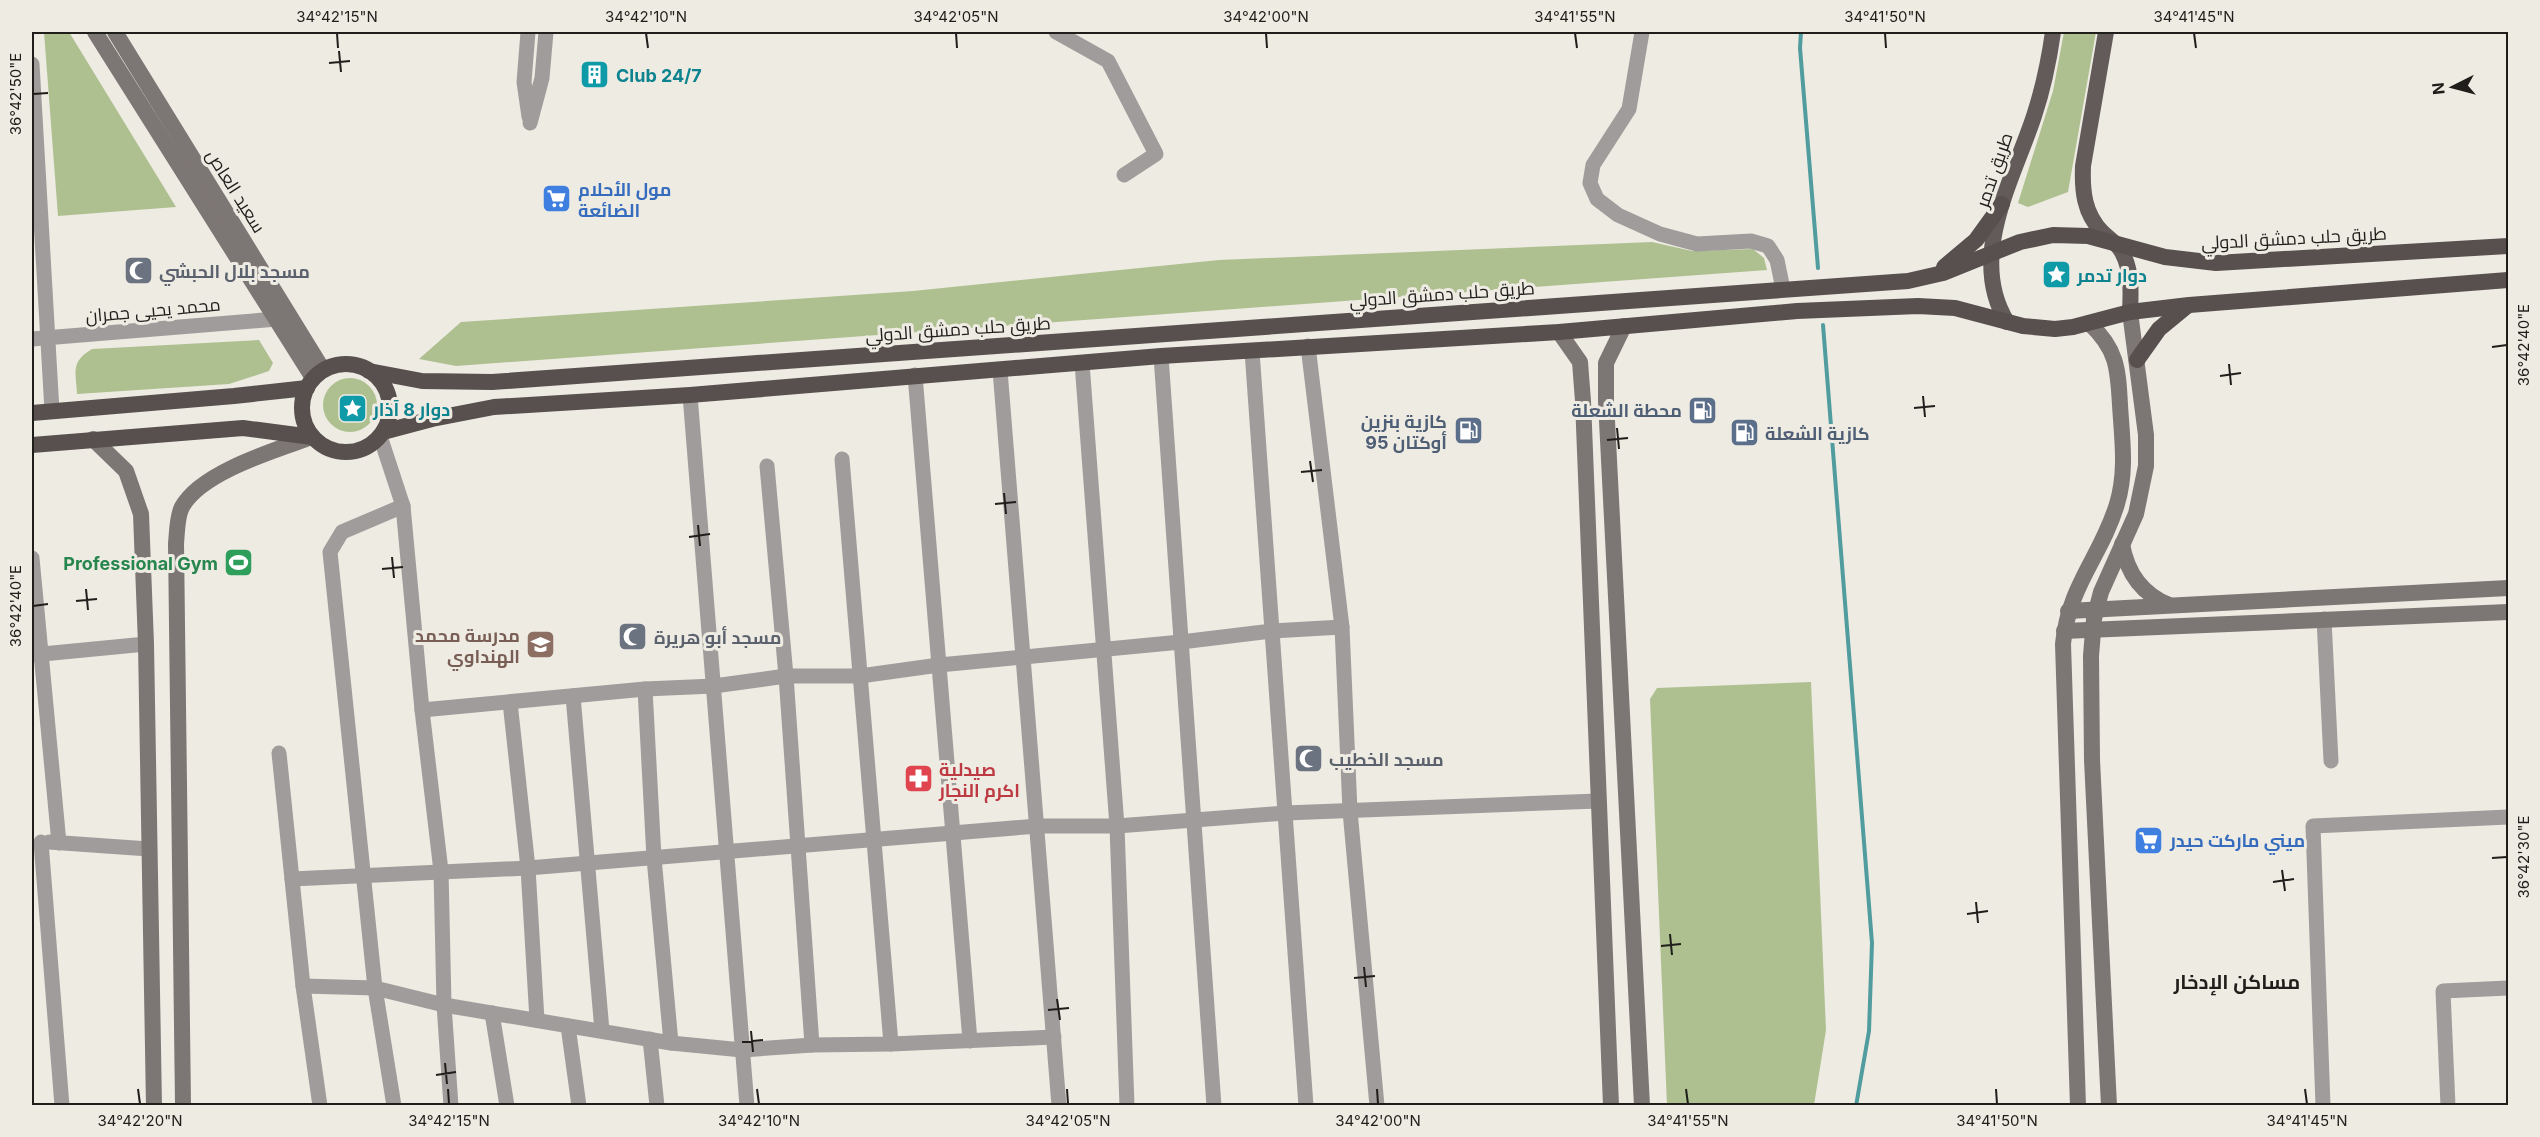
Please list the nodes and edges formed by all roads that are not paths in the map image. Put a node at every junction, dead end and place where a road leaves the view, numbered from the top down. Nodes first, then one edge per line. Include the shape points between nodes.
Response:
1 (96, 32) edge
2 (115, 32) edge
3 (528, 32) edge
4 (546, 32) edge
5 (1056, 32) edge
6 (1642, 32) edge
7 (2053, 32) edge
8 (2106, 32) edge
9 (32, 64) edge
10 (1124, 175) dead end
11 (2002, 204) junction
12 (2115, 243) junction
13 (2508, 246) edge
14 (1992, 253) junction
15 (38, 266) edge
16 (1926, 278) junction
17 (2508, 280) edge
18 (1783, 289) junction
19 (2189, 305) junction
20 (2130, 312) junction
21 (278, 319) junction
22 (2007, 322) junction
23 (2089, 323) junction
24 (1624, 326) junction
25 (1559, 332) junction
26 (50, 338) junction
27 (32, 339) edge
28 (1308, 346) junction
29 (1252, 351) junction
30 (1161, 356) junction
31 (2137, 360) junction
32 (1082, 363) junction
33 (1000, 370) junction
34 (369, 371) junction
35 (915, 375) junction
36 (314, 379) junction
37 (690, 395) junction
38 (52, 411) junction
39 (32, 413) edge
40 (381, 434) junction
41 (312, 437) junction
42 (93, 439) junction
43 (32, 445) edge
44 (842, 459) dead end
45 (767, 466) dead end
46 (404, 506) junction
47 (2122, 544) junction
48 (32, 558) edge
49 (2508, 588) edge
50 (2170, 606) junction
51 (2097, 609) junction
52 (2068, 611) junction
53 (2508, 612) edge
54 (2324, 619) junction
55 (1342, 627) junction
56 (2127, 628) junction
57 (2092, 630) junction
58 (1272, 631) junction
59 (2064, 631) junction
60 (1181, 642) junction
61 (146, 644) junction
62 (1103, 649) junction
63 (36, 654) edge
64 (2091, 656) junction
65 (1024, 657) junction
66 (939, 665) junction
67 (786, 676) junction
68 (860, 676) junction
69 (714, 686) junction
70 (645, 689) junction
71 (573, 696) junction
72 (510, 702) junction
73 (422, 710) junction
74 (279, 753) dead end
75 (2331, 760) dead end
76 (1598, 801) junction
77 (1350, 811) junction
78 (1285, 813) junction
79 (2508, 817) edge
80 (1194, 819) junction
81 (1038, 826) junction
82 (1117, 826) junction
83 (953, 833) junction
84 (874, 839) junction
85 (36, 842) edge
86 (58, 843) junction
87 (796, 846) junction
88 (149, 849) junction
89 (726, 852) junction
90 (654, 858) junction
91 (589, 863) junction
92 (528, 868) junction
93 (441, 871) junction
94 (363, 874) junction
95 (292, 879) junction
96 (303, 986) junction
97 (375, 988) junction
98 (2508, 988) edge
99 (444, 1005) junction
100 (492, 1013) junction
101 (537, 1020) junction
102 (568, 1026) junction
103 (602, 1031) junction
104 (1054, 1037) junction
105 (650, 1039) junction
106 (970, 1041) junction
107 (671, 1043) junction
108 (891, 1044) junction
109 (812, 1045) junction
110 (742, 1050) junction
111 (62, 1106) edge
112 (154, 1106) edge
113 (183, 1106) edge
114 (320, 1106) edge
115 (394, 1106) edge
116 (451, 1106) edge
117 (507, 1106) edge
118 (579, 1106) edge
119 (657, 1106) edge
120 (747, 1106) edge
121 (1059, 1106) edge
122 (1127, 1106) edge
123 (1214, 1106) edge
124 (1306, 1106) edge
125 (1377, 1106) edge
126 (1611, 1106) edge
127 (1642, 1106) edge
128 (2078, 1106) edge
129 (2109, 1106) edge
130 (2323, 1106) edge
131 (2448, 1106) edge

1 - 21 main road
2 - 36 main road, سعيد العاص
3 - 4 street via 524,82 530,123 542,78
5 - 10 street via 1108,61 1156,154
6 - 18 street via 1629,109 1593,165 1590,183 1597,199 1660,234 1697,244 1751,241 1768,246 1777,260
7 - 11 main road, طريق تدمر via 2040,99
8 - 12 main road via 2082,188 2093,220
9 - 15 street
11 - 14 main road, طريق تدمر
11 - 16 highway via 1966,251
12 - 13 highway, طريق حلب دمشق الدولي via 2165,257 2216,263
12 - 14 highway, طريق حلب دمشق الدولي via 2088,236 2053,236 2020,242
12 - 20 main road via 2129,272
14 - 16 highway, طريق حلب دمشق الدولي
14 - 22 main road, طريق تدمر via 1993,290
15 - 26 street
16 - 18 highway, طريق حلب دمشق الدولي
17 - 19 highway
18 - 34 highway, طريق حلب دمشق الدولي via 492,382 422,381
19 - 20 highway
19 - 31 highway via 2159,329
20 - 23 highway
20 - 31 main road
21 - 26 street, محمد يحيى جمران
21 - 36 main road
22 - 23 highway via 2055,328
22 - 24 highway via 1955,308 1918,306 1797,311
23 - 52 main road via 2104,339 2116,364 2124,466 2111,522
24 - 25 highway
24 - 127 main road via 1606,363 1606,401
25 - 28 highway
25 - 76 main road via 1580,362 1581,372
26 - 27 street, محمد يحيى جمران
26 - 38 street
28 - 29 highway
28 - 55 street
29 - 30 highway
29 - 58 street
30 - 32 highway
30 - 60 street
31 - 47 main road via 2146,466 2141,497
32 - 33 highway
32 - 62 street
33 - 35 highway
33 - 65 street
34 - 36 highway via 352,364 337,365
34 - 40 highway via 387,392 390,406
35 - 37 highway
35 - 66 street
36 - 38 highway via 234,396
36 - 41 highway via 302,412
37 - 40 highway via 494,407
37 - 69 street
38 - 39 highway
40 - 41 highway via 359,451 339,452
40 - 46 street
41 - 42 highway via 243,428
41 - 113 main road via 248,460 205,483 182,507 176,544
42 - 43 highway
42 - 61 main road via 126,471 141,514
44 - 68 street
45 - 67 street
46 - 73 street
46 - 94 street via 342,532 330,552
47 - 50 main road via 2137,582
47 - 51 main road
48 - 63 street
49 - 50 main road
50 - 51 main road
51 - 52 main road
51 - 57 main road
52 - 59 main road
53 - 54 main road
54 - 56 main road
54 - 75 street
55 - 58 street
55 - 77 street
56 - 57 main road
56 - 64 main road via 2110,636
57 - 59 main road
57 - 64 main road
58 - 60 street
58 - 78 street
59 - 128 main road
60 - 62 street
60 - 80 street
61 - 63 street
61 - 88 main road
62 - 65 street
62 - 82 street
63 - 86 street
64 - 129 main road via 2092,760
65 - 66 street
65 - 81 street
66 - 68 street
66 - 83 street
67 - 68 street
67 - 69 street
67 - 87 street
68 - 84 street
69 - 70 street
69 - 89 street
70 - 71 street
70 - 90 street
71 - 72 street
71 - 91 street
72 - 73 street
72 - 92 street
73 - 93 street
74 - 95 street
76 - 77 street
76 - 126 main road
77 - 78 street
77 - 125 street
78 - 80 street
78 - 124 street
79 - 130 street via 2313,826
80 - 82 street
80 - 123 street
81 - 82 street
81 - 83 street
81 - 104 street
82 - 122 street
83 - 84 street
83 - 106 street
84 - 87 street
84 - 108 street
85 - 86 street
85 - 111 street
86 - 88 street
87 - 89 street
87 - 109 street
88 - 112 main road
89 - 90 street
89 - 110 street
90 - 91 street
90 - 107 street
91 - 92 street
91 - 103 street
92 - 93 street
92 - 101 street
93 - 94 street
93 - 99 street
94 - 95 street
94 - 97 street
95 - 96 street
96 - 97 street
96 - 114 street
97 - 99 street
97 - 115 street
98 - 131 street via 2443,991
99 - 100 street
99 - 116 street
100 - 101 street
100 - 117 street
101 - 102 street
102 - 103 street
102 - 118 street
103 - 105 street
104 - 106 street
104 - 121 street
105 - 107 street
105 - 119 street
106 - 108 street
107 - 110 street
108 - 109 street
109 - 110 street
110 - 120 street

